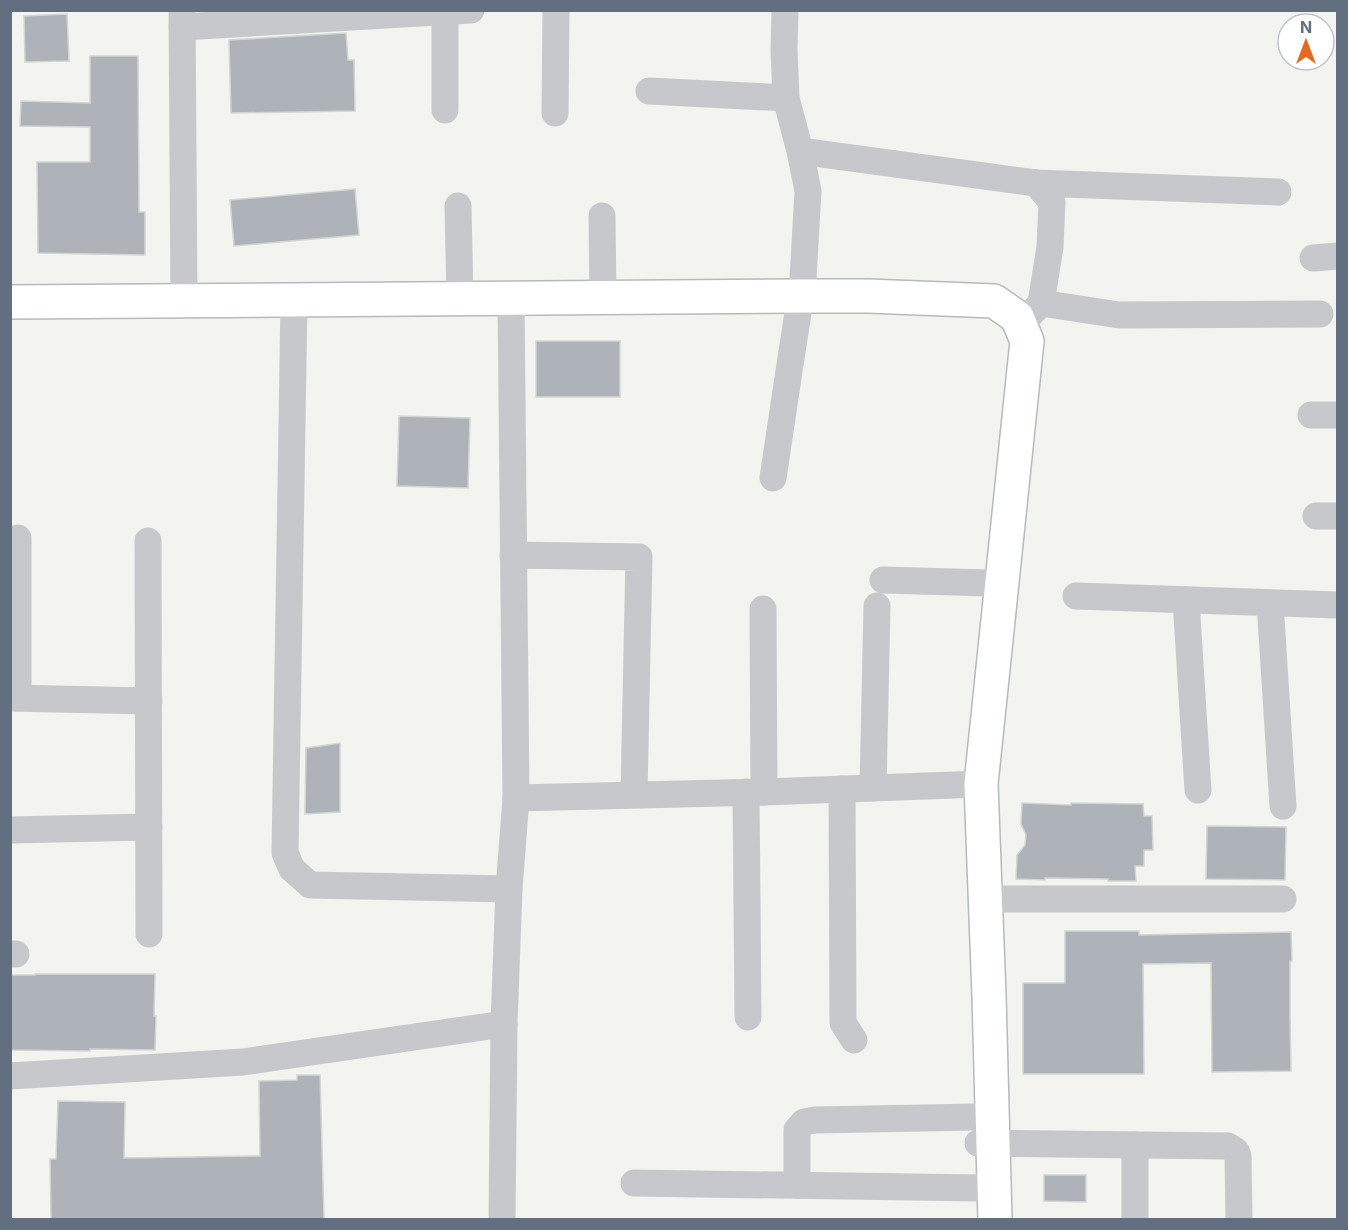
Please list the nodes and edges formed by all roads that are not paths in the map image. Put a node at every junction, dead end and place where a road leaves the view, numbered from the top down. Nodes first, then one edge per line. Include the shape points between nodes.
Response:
1 (556, 10) edge
2 (784, 10) edge
3 (458, 11) edge
4 (339, 14) edge
5 (182, 19) edge
6 (649, 91) dead end
7 (786, 98) junction
8 (445, 110) dead end
9 (555, 113) dead end
10 (800, 150) junction
11 (1036, 183) junction
12 (1278, 192) dead end
13 (458, 206) dead end
14 (602, 216) dead end
15 (603, 297) junction
16 (460, 299) junction
17 (184, 301) junction
18 (10, 302) edge
19 (800, 304) junction
20 (511, 307) junction
21 (294, 308) junction
22 (1031, 314) junction
23 (1320, 314) dead end
24 (10, 318) edge
25 (773, 478) dead end
26 (18, 538) dead end
27 (148, 541) dead end
28 (513, 555) junction
29 (883, 580) dead end
30 (989, 583) junction
31 (1076, 596) dead end
32 (1186, 600) junction
33 (1270, 603) junction
34 (1338, 605) edge
35 (877, 606) dead end
36 (764, 609) dead end
37 (14, 698) edge
38 (149, 701) junction
39 (974, 784) junction
40 (873, 788) junction
41 (842, 789) junction
42 (1198, 790) dead end
43 (755, 792) junction
44 (634, 794) junction
45 (516, 798) junction
46 (1283, 806) dead end
47 (149, 827) junction
48 (10, 830) edge
49 (509, 889) junction
50 (1283, 898) dead end
51 (986, 899) junction
52 (150, 934) dead end
53 (747, 1017) dead end
54 (504, 1024) junction
55 (854, 1040) dead end
56 (10, 1076) edge
57 (983, 1134) junction
58 (1135, 1144) junction
59 (634, 1183) dead end
60 (797, 1185) junction
61 (980, 1204) edge
62 (502, 1220) edge
63 (995, 1220) edge
64 (1135, 1220) edge
65 (1239, 1220) edge

1 - 9 street
2 - 7 street
3 - 4 street
3 - 8 street
4 - 5 street
5 - 17 street
6 - 7 street
7 - 10 street
10 - 11 street
10 - 19 street via 808,191
11 - 12 street
11 - 22 street via 1052,202 1050,247
13 - 16 street
14 - 15 street
15 - 19 street
15 - 20 street
16 - 20 street
16 - 21 street
17 - 18 street
17 - 21 street
19 - 20 street
19 - 22 street via 868,296 994,301 1017,317
19 - 25 street
19 - 30 street via 868,312 973,316 991,325 1007,344 1011,372
20 - 21 street
20 - 28 street
21 - 24 street
21 - 49 street via 285,853 292,869 310,885
22 - 23 street
22 - 39 street
26 - 37 street
27 - 38 street
28 - 44 street via 639,557
28 - 45 street
29 - 30 street
30 - 39 street
31 - 32 street
32 - 33 street
32 - 42 street
33 - 34 street
33 - 46 street
35 - 40 street
36 - 43 street
37 - 38 street
38 - 47 street
39 - 40 street
39 - 51 street
39 - 57 street
40 - 41 street
41 - 43 street
41 - 55 street via 843,1023
43 - 44 street
43 - 53 street
44 - 45 street
45 - 49 street
47 - 48 street
47 - 52 street
49 - 54 street
50 - 51 street
51 - 57 street
54 - 56 street via 243,1062
54 - 62 street
57 - 58 street
57 - 60 street via 804,1122 798,1130
57 - 61 street
57 - 63 street
58 - 64 street
58 - 65 street via 1228,1146 1236,1151
59 - 60 street
60 - 61 street

